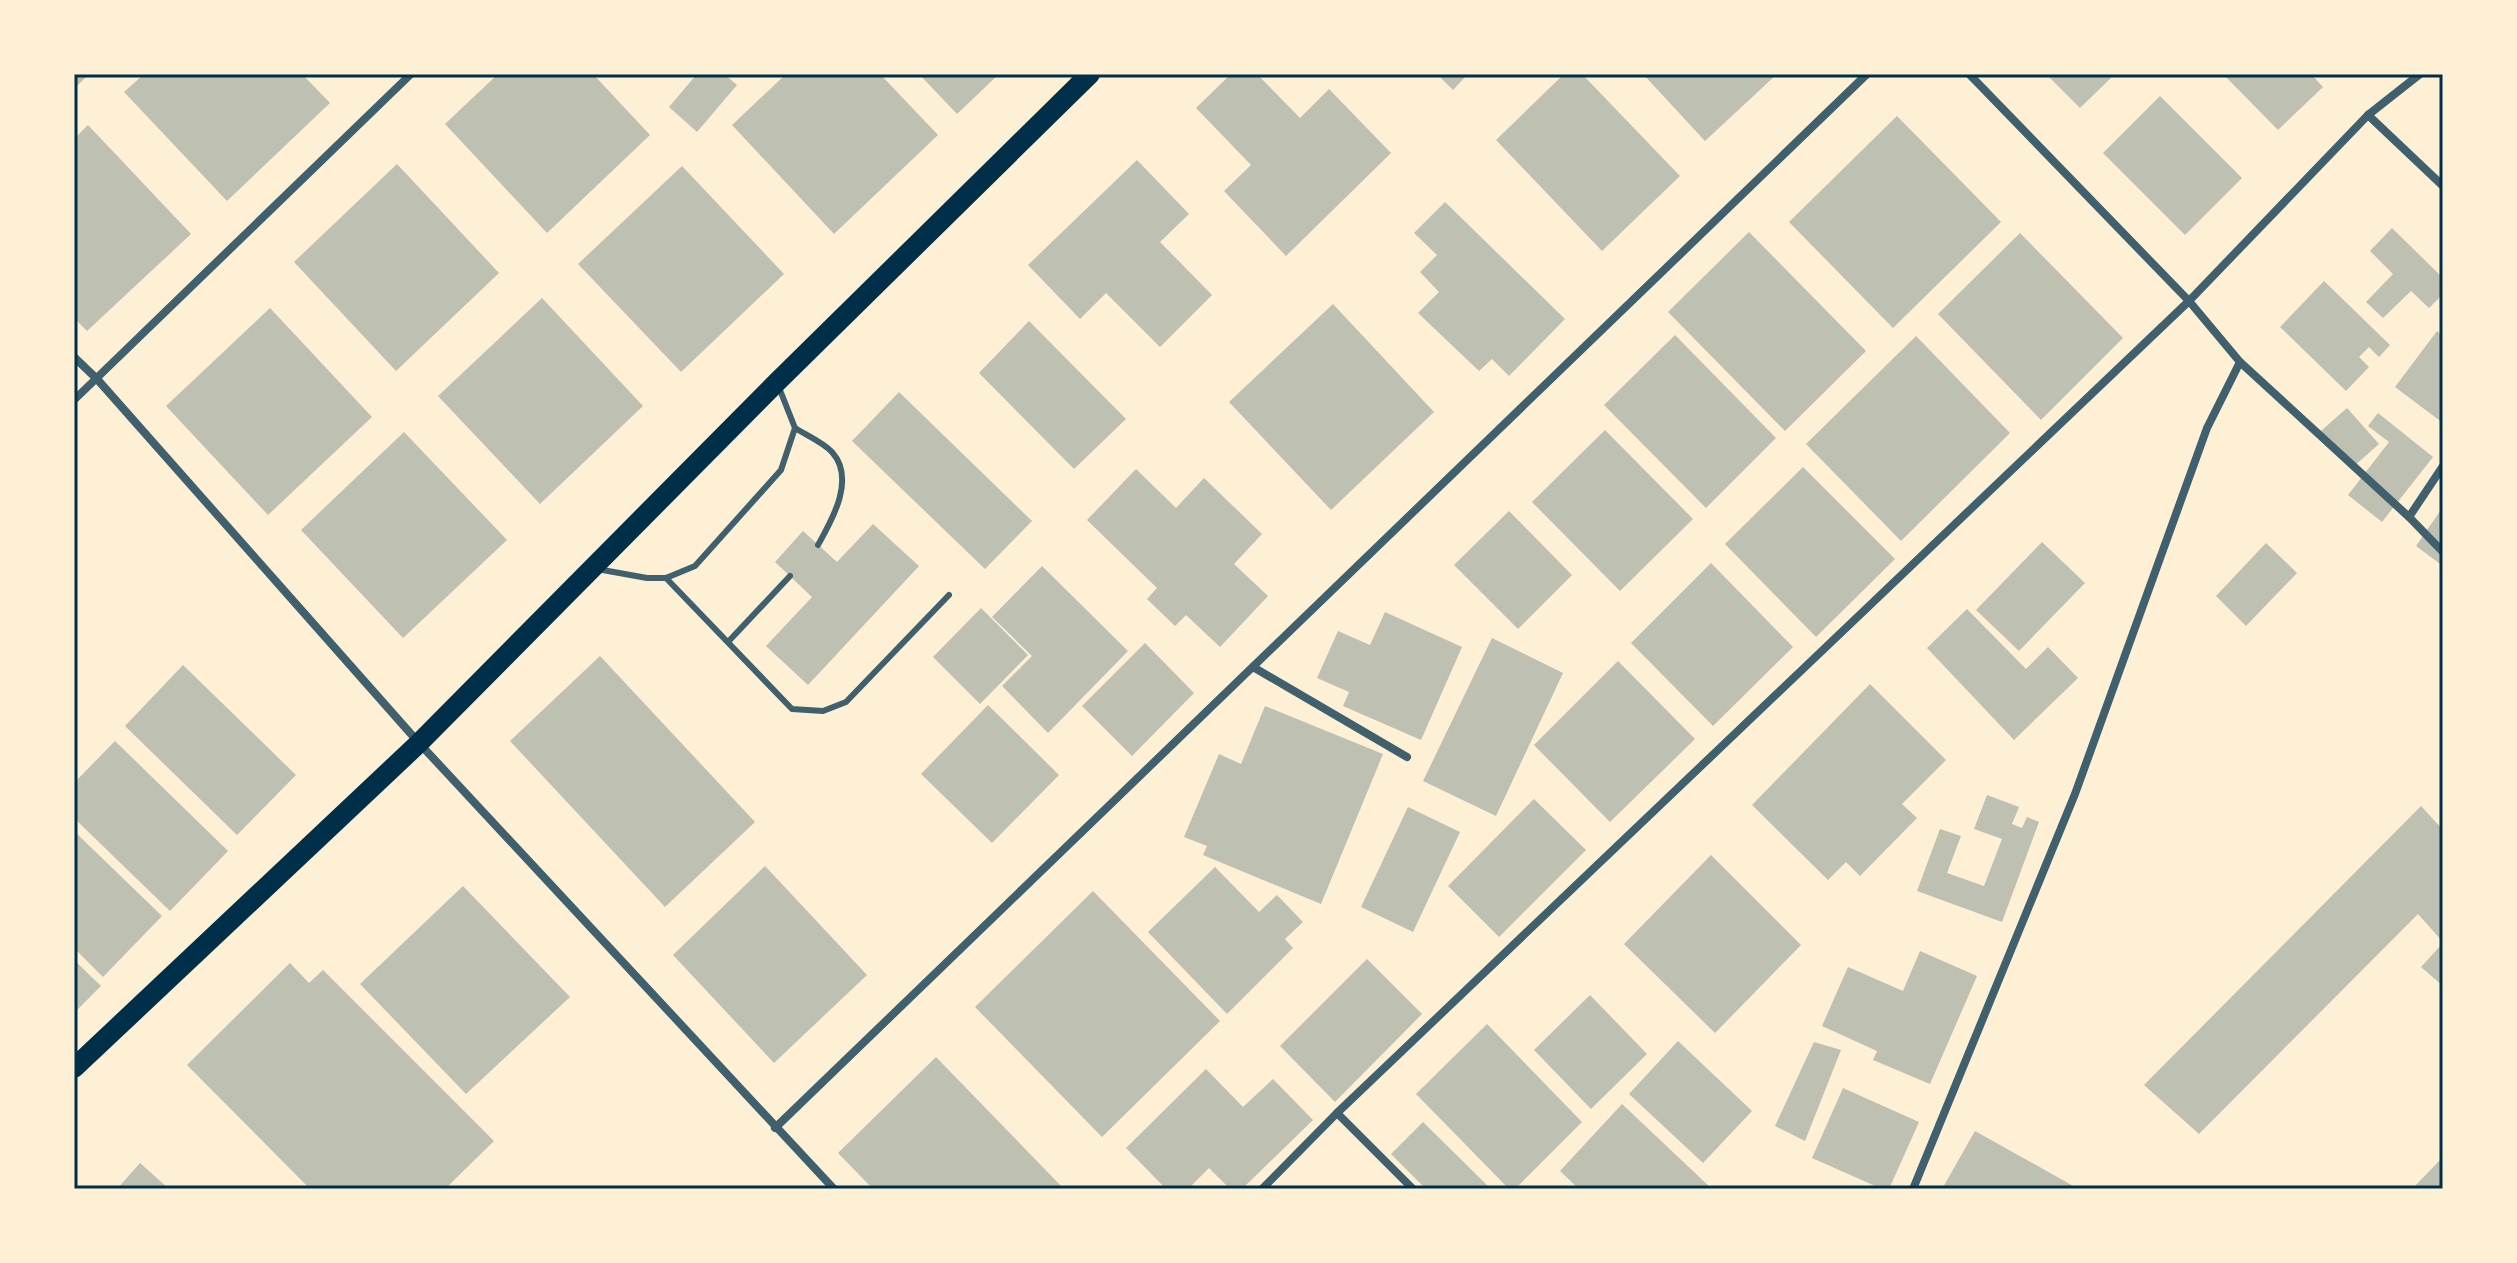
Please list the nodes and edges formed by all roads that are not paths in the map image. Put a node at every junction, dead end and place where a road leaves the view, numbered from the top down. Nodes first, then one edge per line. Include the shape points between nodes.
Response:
1 (411, 74) edge
2 (1090, 74) edge
3 (1867, 74) edge
4 (1969, 74) edge
5 (2420, 74) edge
6 (2368, 115) junction
7 (2443, 186) edge
8 (2189, 301) junction
9 (74, 357) edge
10 (2240, 362) junction
11 (97, 379) junction
12 (777, 382) junction
13 (74, 400) edge
14 (795, 428) junction
15 (2443, 466) edge
16 (2409, 517) junction
17 (818, 545) dead end
18 (2443, 552) edge
19 (592, 568) junction
20 (790, 576) dead end
21 (666, 578) junction
22 (949, 595) dead end
23 (728, 642) junction
24 (1253, 667) junction
25 (419, 743) junction
26 (1407, 757) dead end
27 (74, 1068) edge
28 (1337, 1113) junction
29 (775, 1128) junction
30 (834, 1189) edge
31 (1262, 1189) edge
32 (1413, 1189) edge
33 (1913, 1189) edge

1 - 11 street
2 - 12 main road
3 - 24 street
4 - 8 street
5 - 6 street
6 - 7 street
6 - 8 street
8 - 10 street
8 - 28 street
9 - 11 street
10 - 16 street
10 - 33 street via 2207,428 2075,794
11 - 13 street
11 - 25 street
12 - 14 lane
12 - 19 main road
14 - 17 lane via 833,453 842,476 838,511
14 - 21 lane via 781,470 695,566
15 - 16 street
16 - 18 street
19 - 21 lane
19 - 25 main road
20 - 23 lane
21 - 23 lane
22 - 23 lane via 846,702 823,711 792,709
24 - 26 street
24 - 29 street
25 - 27 main road
25 - 29 street
28 - 31 street
28 - 32 street
29 - 30 street

